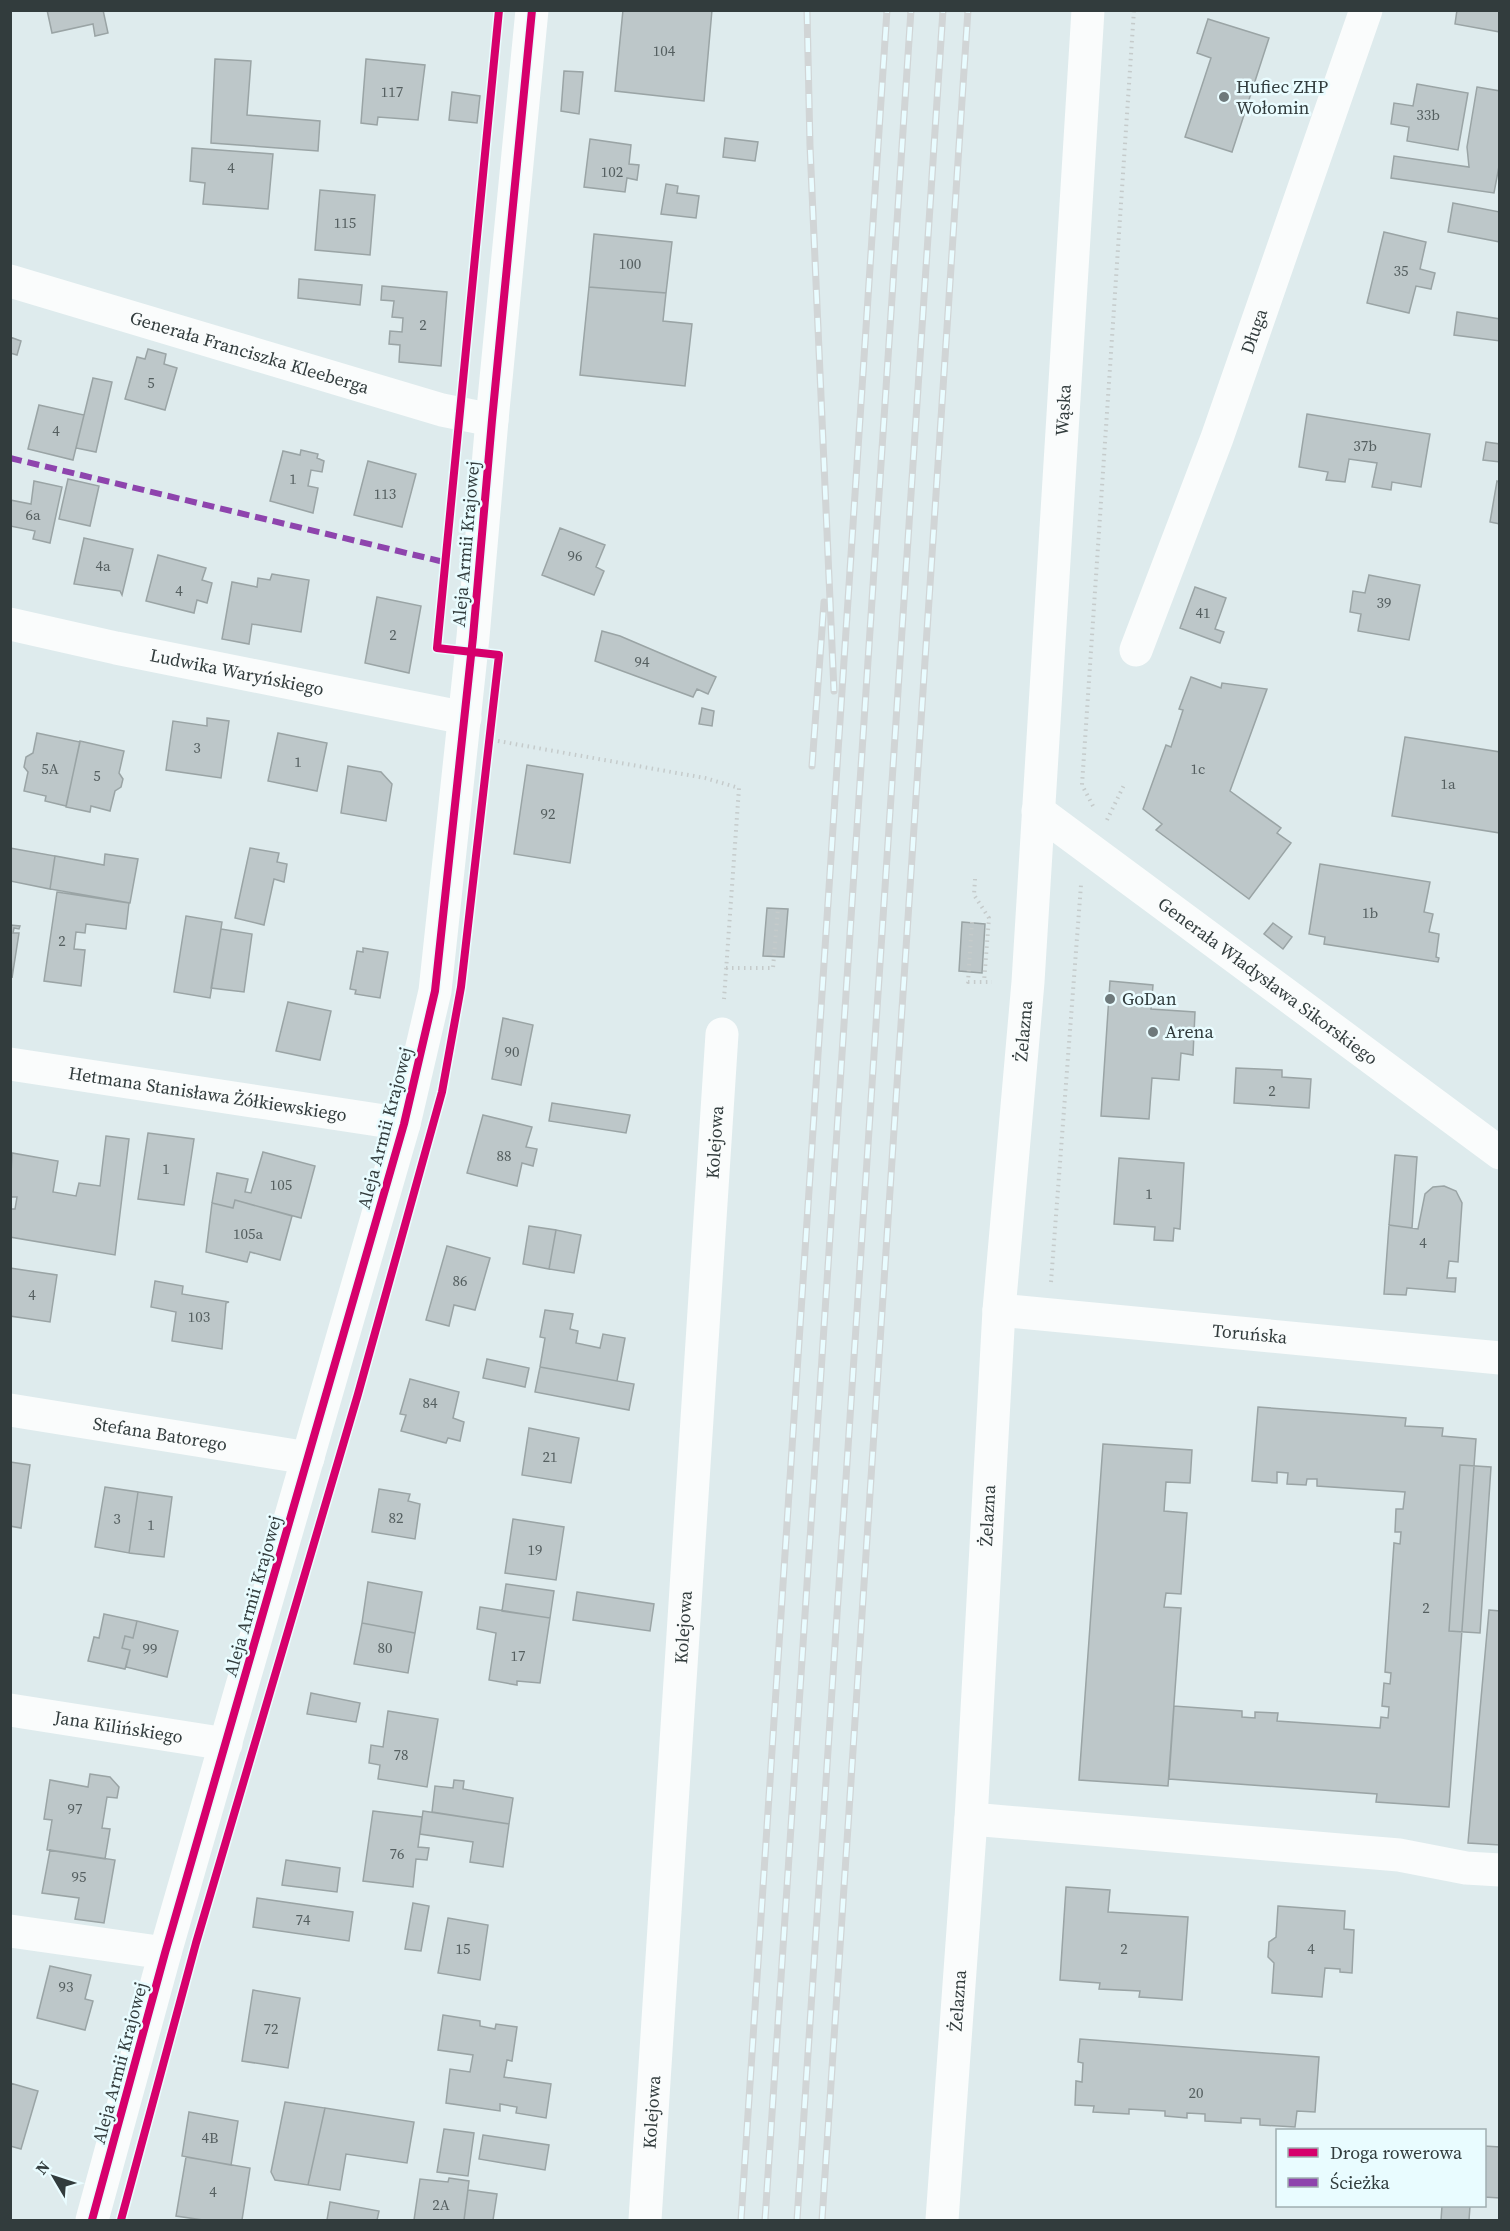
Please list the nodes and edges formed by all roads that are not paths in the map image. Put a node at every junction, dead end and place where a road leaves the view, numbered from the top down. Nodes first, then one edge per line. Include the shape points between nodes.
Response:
1 (532, 10) edge
2 (1088, 10) edge
3 (1366, 10) edge
4 (10, 281) edge
5 (492, 420) junction
6 (10, 624) edge
7 (1136, 650) dead end
8 (465, 718) junction
9 (1038, 811) junction
10 (722, 1034) road end
11 (10, 1064) edge
12 (404, 1124) junction
13 (1500, 1153) edge
14 (999, 1310) junction
15 (1500, 1358) edge
16 (10, 1410) edge
17 (308, 1458) junction
18 (10, 1710) edge
19 (226, 1744) junction
20 (971, 1819) junction
21 (1500, 1870) edge
22 (10, 1931) edge
23 (165, 1953) junction
24 (93, 2220) edge
25 (645, 2220) edge
26 (942, 2220) edge

1 - 5 street, Aleja Armii Krajowej
2 - 9 street, Wąska
3 - 7 street, Długa via 1217,438
4 - 5 street, Generała Franciszka Kleeberga via 442,410
5 - 8 street, Aleja Armii Krajowej
6 - 8 street, Ludwika Waryńskiego
8 - 12 street, Aleja Armii Krajowej via 435,991
9 - 13 street, Generała Władysława Sikorskiego via 1099,838
9 - 14 street, Żelazna via 1028,982
10 - 25 street, Kolejowa
11 - 12 street, Hetmana Stanisława Żółkiewskiego
12 - 17 street, Aleja Armii Krajowej
14 - 15 street, Toruńska
14 - 20 street, Żelazna
16 - 17 street, Stefana Batorego
17 - 19 street, Aleja Armii Krajowej
18 - 19 street, Jana Kilińskiego
19 - 23 street, Aleja Armii Krajowej
20 - 21 street via 1399,1855 1466,1868
20 - 26 street, Żelazna
22 - 23 street
23 - 24 street, Aleja Armii Krajowej

